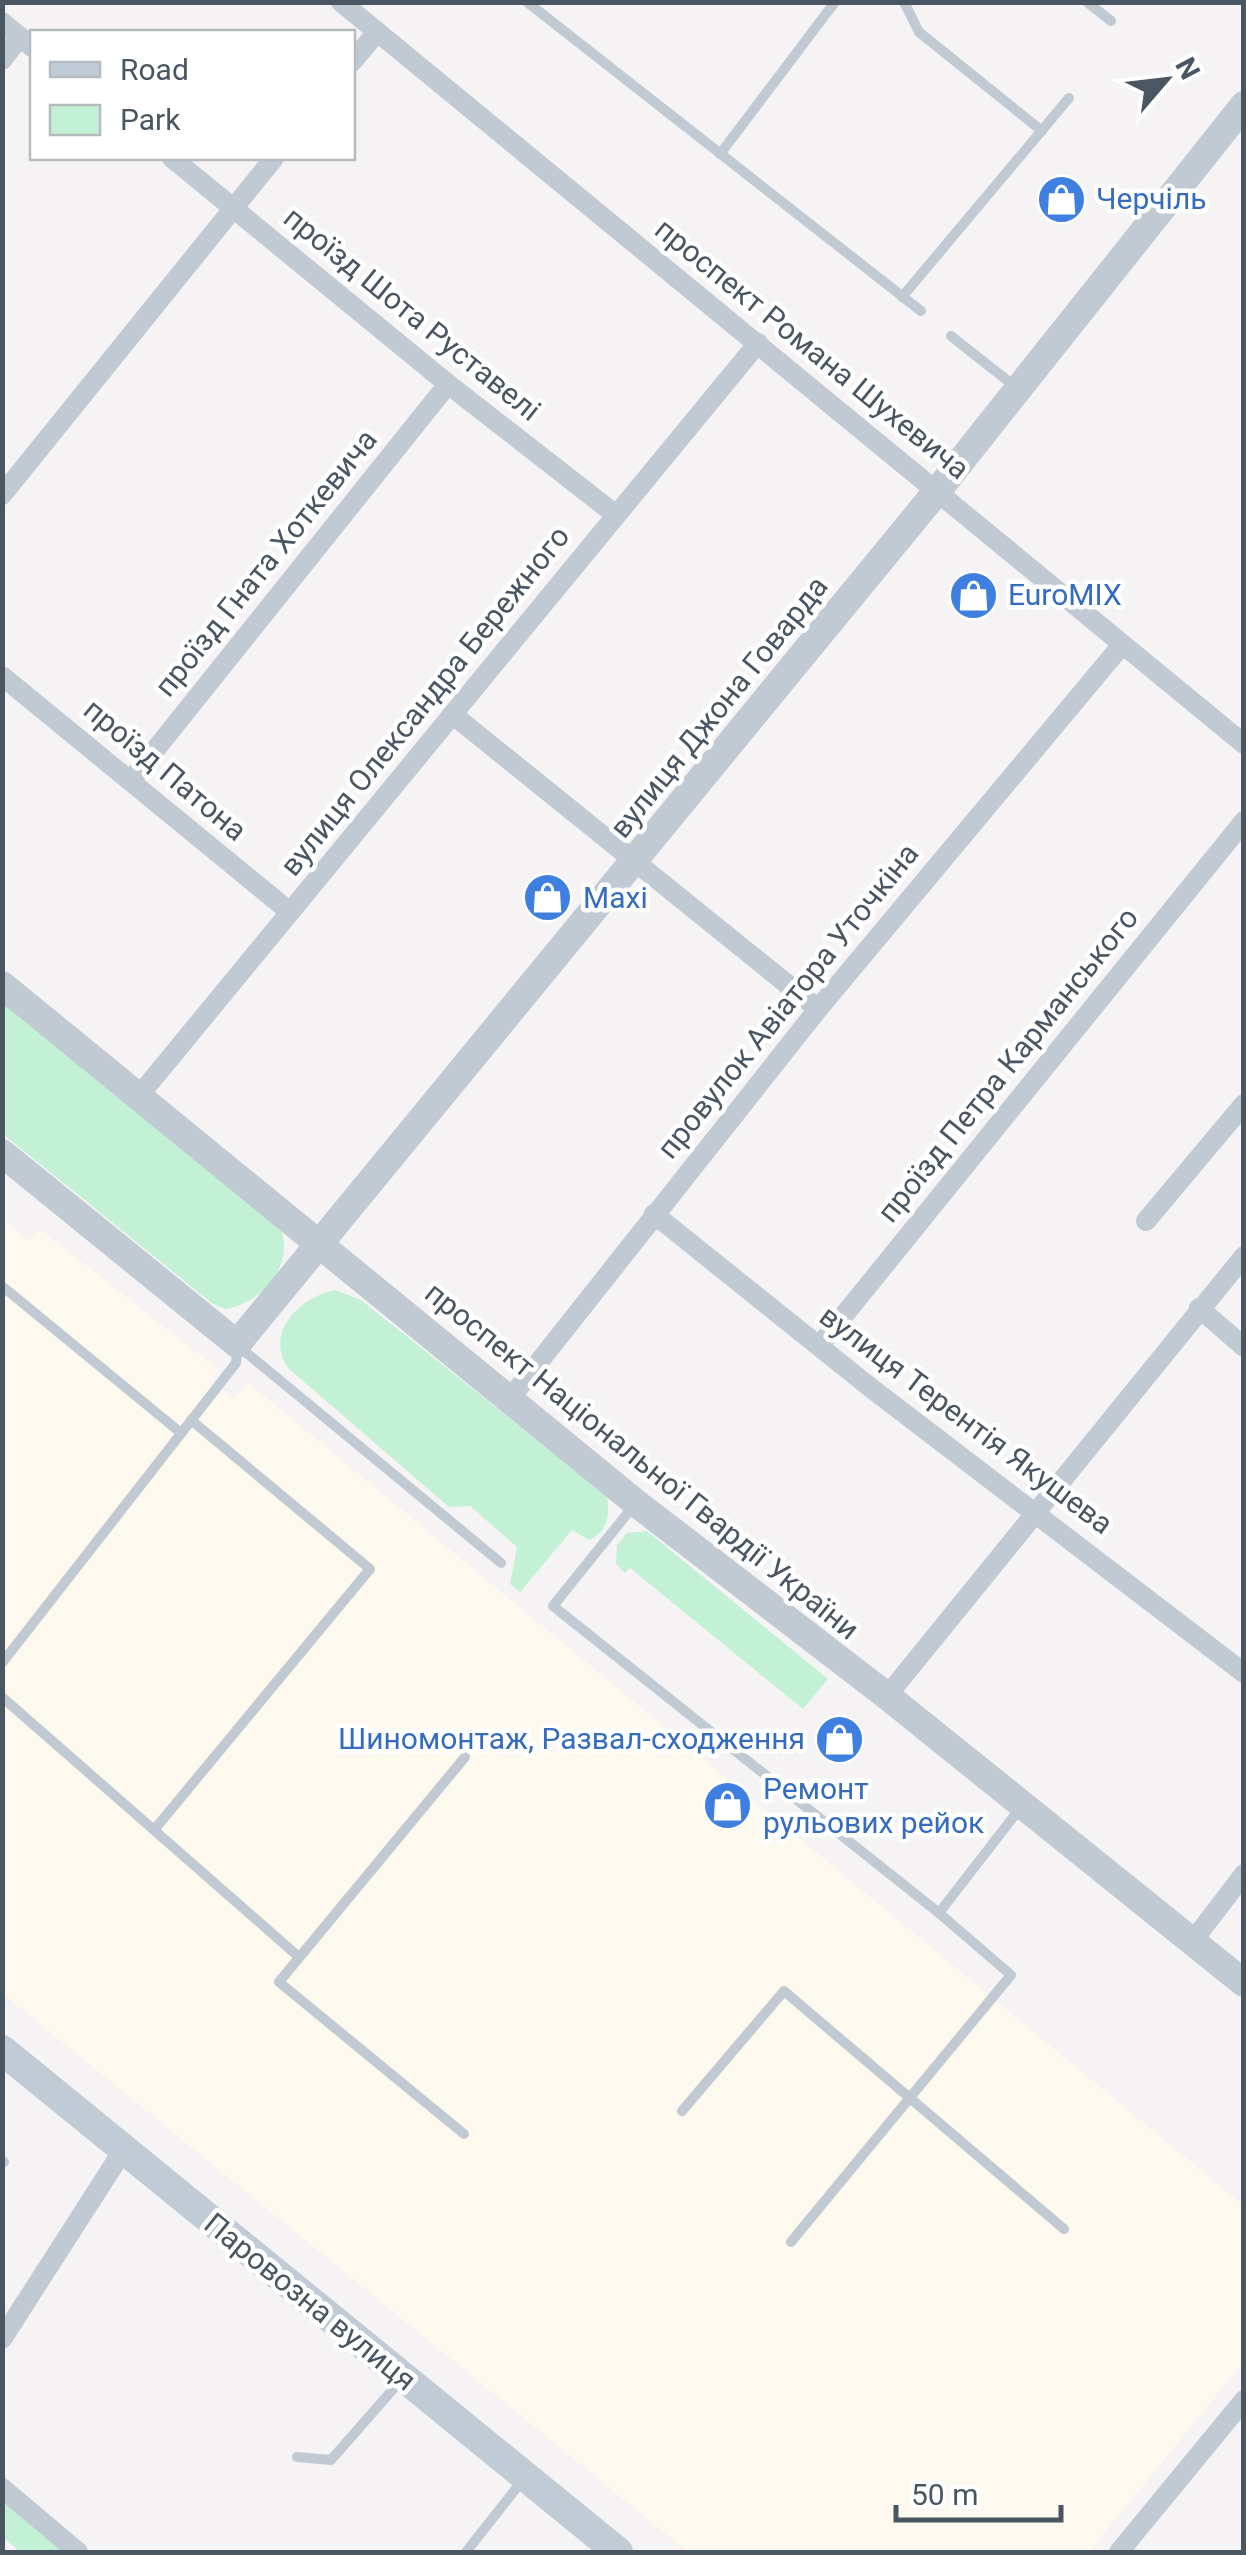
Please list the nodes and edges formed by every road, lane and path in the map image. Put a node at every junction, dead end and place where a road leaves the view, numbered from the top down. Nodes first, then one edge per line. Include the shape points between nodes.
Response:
1 (342, 2) edge
2 (527, 2) edge
3 (836, 2) edge
4 (904, 2) edge
5 (1088, 2) edge
6 (2, 22) edge
7 (1111, 22) dead end
8 (377, 32) junction
9 (26, 42) edge
10 (355, 58) edge
11 (2, 60) edge
12 (1070, 98) dead end
13 (1244, 104) edge
14 (1042, 131) junction
15 (720, 154) junction
16 (175, 160) edge
17 (272, 160) edge
18 (234, 207) junction
19 (902, 297) junction
20 (921, 312) dead end
21 (951, 336) dead end
22 (758, 343) junction
23 (448, 384) junction
24 (1018, 388) junction
25 (938, 490) junction
26 (2, 496) edge
27 (616, 515) junction
28 (1121, 646) junction
29 (2, 676) edge
30 (452, 714) junction
31 (1244, 744) edge
32 (131, 780) junction
33 (1244, 821) edge
34 (636, 861) junction
35 (290, 912) junction
36 (2, 986) edge
37 (818, 1009) junction
38 (138, 1097) junction
39 (1244, 1104) edge
40 (2, 1153) edge
41 (654, 1214) junction
42 (1146, 1221) dead end
43 (320, 1243) junction
44 (1244, 1256) edge
45 (2, 1286) edge
46 (1198, 1308) junction
47 (237, 1344) junction
48 (819, 1346) junction
49 (1244, 1347) edge
50 (508, 1400) junction
51 (191, 1420) junction
52 (181, 1432) junction
53 (636, 1503) junction
54 (1036, 1510) junction
55 (501, 1563) dead end
56 (2, 1664) edge
57 (1242, 1668) edge
58 (886, 1696) junction
59 (2, 1698) edge
60 (465, 1758) dead end
61 (1021, 1806) junction
62 (154, 1830) junction
63 (1244, 1874) edge
64 (939, 1913) junction
65 (1192, 1942) junction
66 (299, 1958) junction
67 (1244, 1983) edge
68 (2, 2050) edge
69 (908, 2098) junction
70 (682, 2110) dead end
71 (464, 2134) dead end
72 (124, 2149) junction
73 (1064, 2230) dead end
74 (791, 2242) dead end
75 (2, 2339) edge
76 (402, 2378) junction
77 (1244, 2400) edge
78 (296, 2456) dead end
79 (525, 2476) junction
80 (2, 2488) edge
81 (78, 2552) edge
82 (466, 2552) edge
83 (618, 2552) edge
84 (1120, 2552) edge

1 - 8 street, проспект Романа Шухевича
2 - 15 lane
3 - 15 lane
4 - 14 lane via 919,32
5 - 7 lane
6 - 9 street
8 - 10 street
8 - 22 street, проспект Романа Шухевича
9 - 11 street
12 - 14 lane
13 - 24 street, вулиця Джона Говарда
14 - 19 lane
15 - 19 lane
16 - 18 street, проїзд Шота Руставелі
17 - 18 street
18 - 23 street, проїзд Шота Руставелі
18 - 26 street
19 - 20 lane
21 - 24 lane
22 - 25 street, проспект Романа Шухевича
22 - 27 street, вулиця Олександра Бережного
23 - 27 street, проїзд Шота Руставелі
23 - 32 street, проїзд Гната Хоткевича
24 - 25 street, вулиця Джона Говарда
25 - 28 street, проспект Романа Шухевича
25 - 34 street, вулиця Джона Говарда
27 - 30 street, вулиця Олександра Бережного
28 - 31 street, проспект Романа Шухевича
28 - 37 street, провулок Авіатора Уточкіна
29 - 32 street, проїзд Патона
30 - 34 street
30 - 35 street, вулиця Олександра Бережного
32 - 35 street, проїзд Патона
33 - 48 street, проїзд Петра Карманського
34 - 37 street
34 - 43 street, вулиця Джона Говарда
35 - 38 street, вулиця Олександра Бережного
36 - 38 street, проспект Національної Гвардії України
37 - 41 street, провулок Авіатора Уточкіна
38 - 43 street, проспект Національної Гвардії України
39 - 42 street
40 - 47 street
41 - 48 street, вулиця Терентія Якушева
41 - 50 street, провулок Авіатора Уточкіна
43 - 47 street, вулиця Джона Говарда
43 - 50 street, проспект Національної Гвардії України
44 - 46 street
45 - 52 lane
46 - 49 street
46 - 54 street
47 - 51 lane via 236,1362
47 - 55 lane
48 - 54 street, вулиця Терентія Якушева
50 - 53 street, проспект Національної Гвардії України
51 - 52 lane
51 - 62 lane via 370,1569
52 - 56 lane
53 - 58 street, проспект Національної Гвардії України
53 - 64 lane via 553,1606
54 - 57 street, вулиця Терентія Якушева
54 - 58 street
58 - 61 street, проспект Національної Гвардії України
59 - 62 lane
60 - 66 lane
61 - 64 lane
61 - 65 street, проспект Національної Гвардії України
62 - 66 lane
63 - 65 street
64 - 69 lane via 1012,1974
65 - 67 street, проспект Національної Гвардії України
66 - 71 lane via 279,1982
68 - 72 main road, Паровозна вулиця
69 - 70 lane via 784,1991
69 - 73 lane
69 - 74 lane
72 - 75 street
72 - 76 main road, Паровозна вулиця
76 - 78 lane via 331,2460
76 - 79 main road, Паровозна вулиця
77 - 84 street
79 - 82 lane
79 - 83 main road, Паровозна вулиця
80 - 81 street

